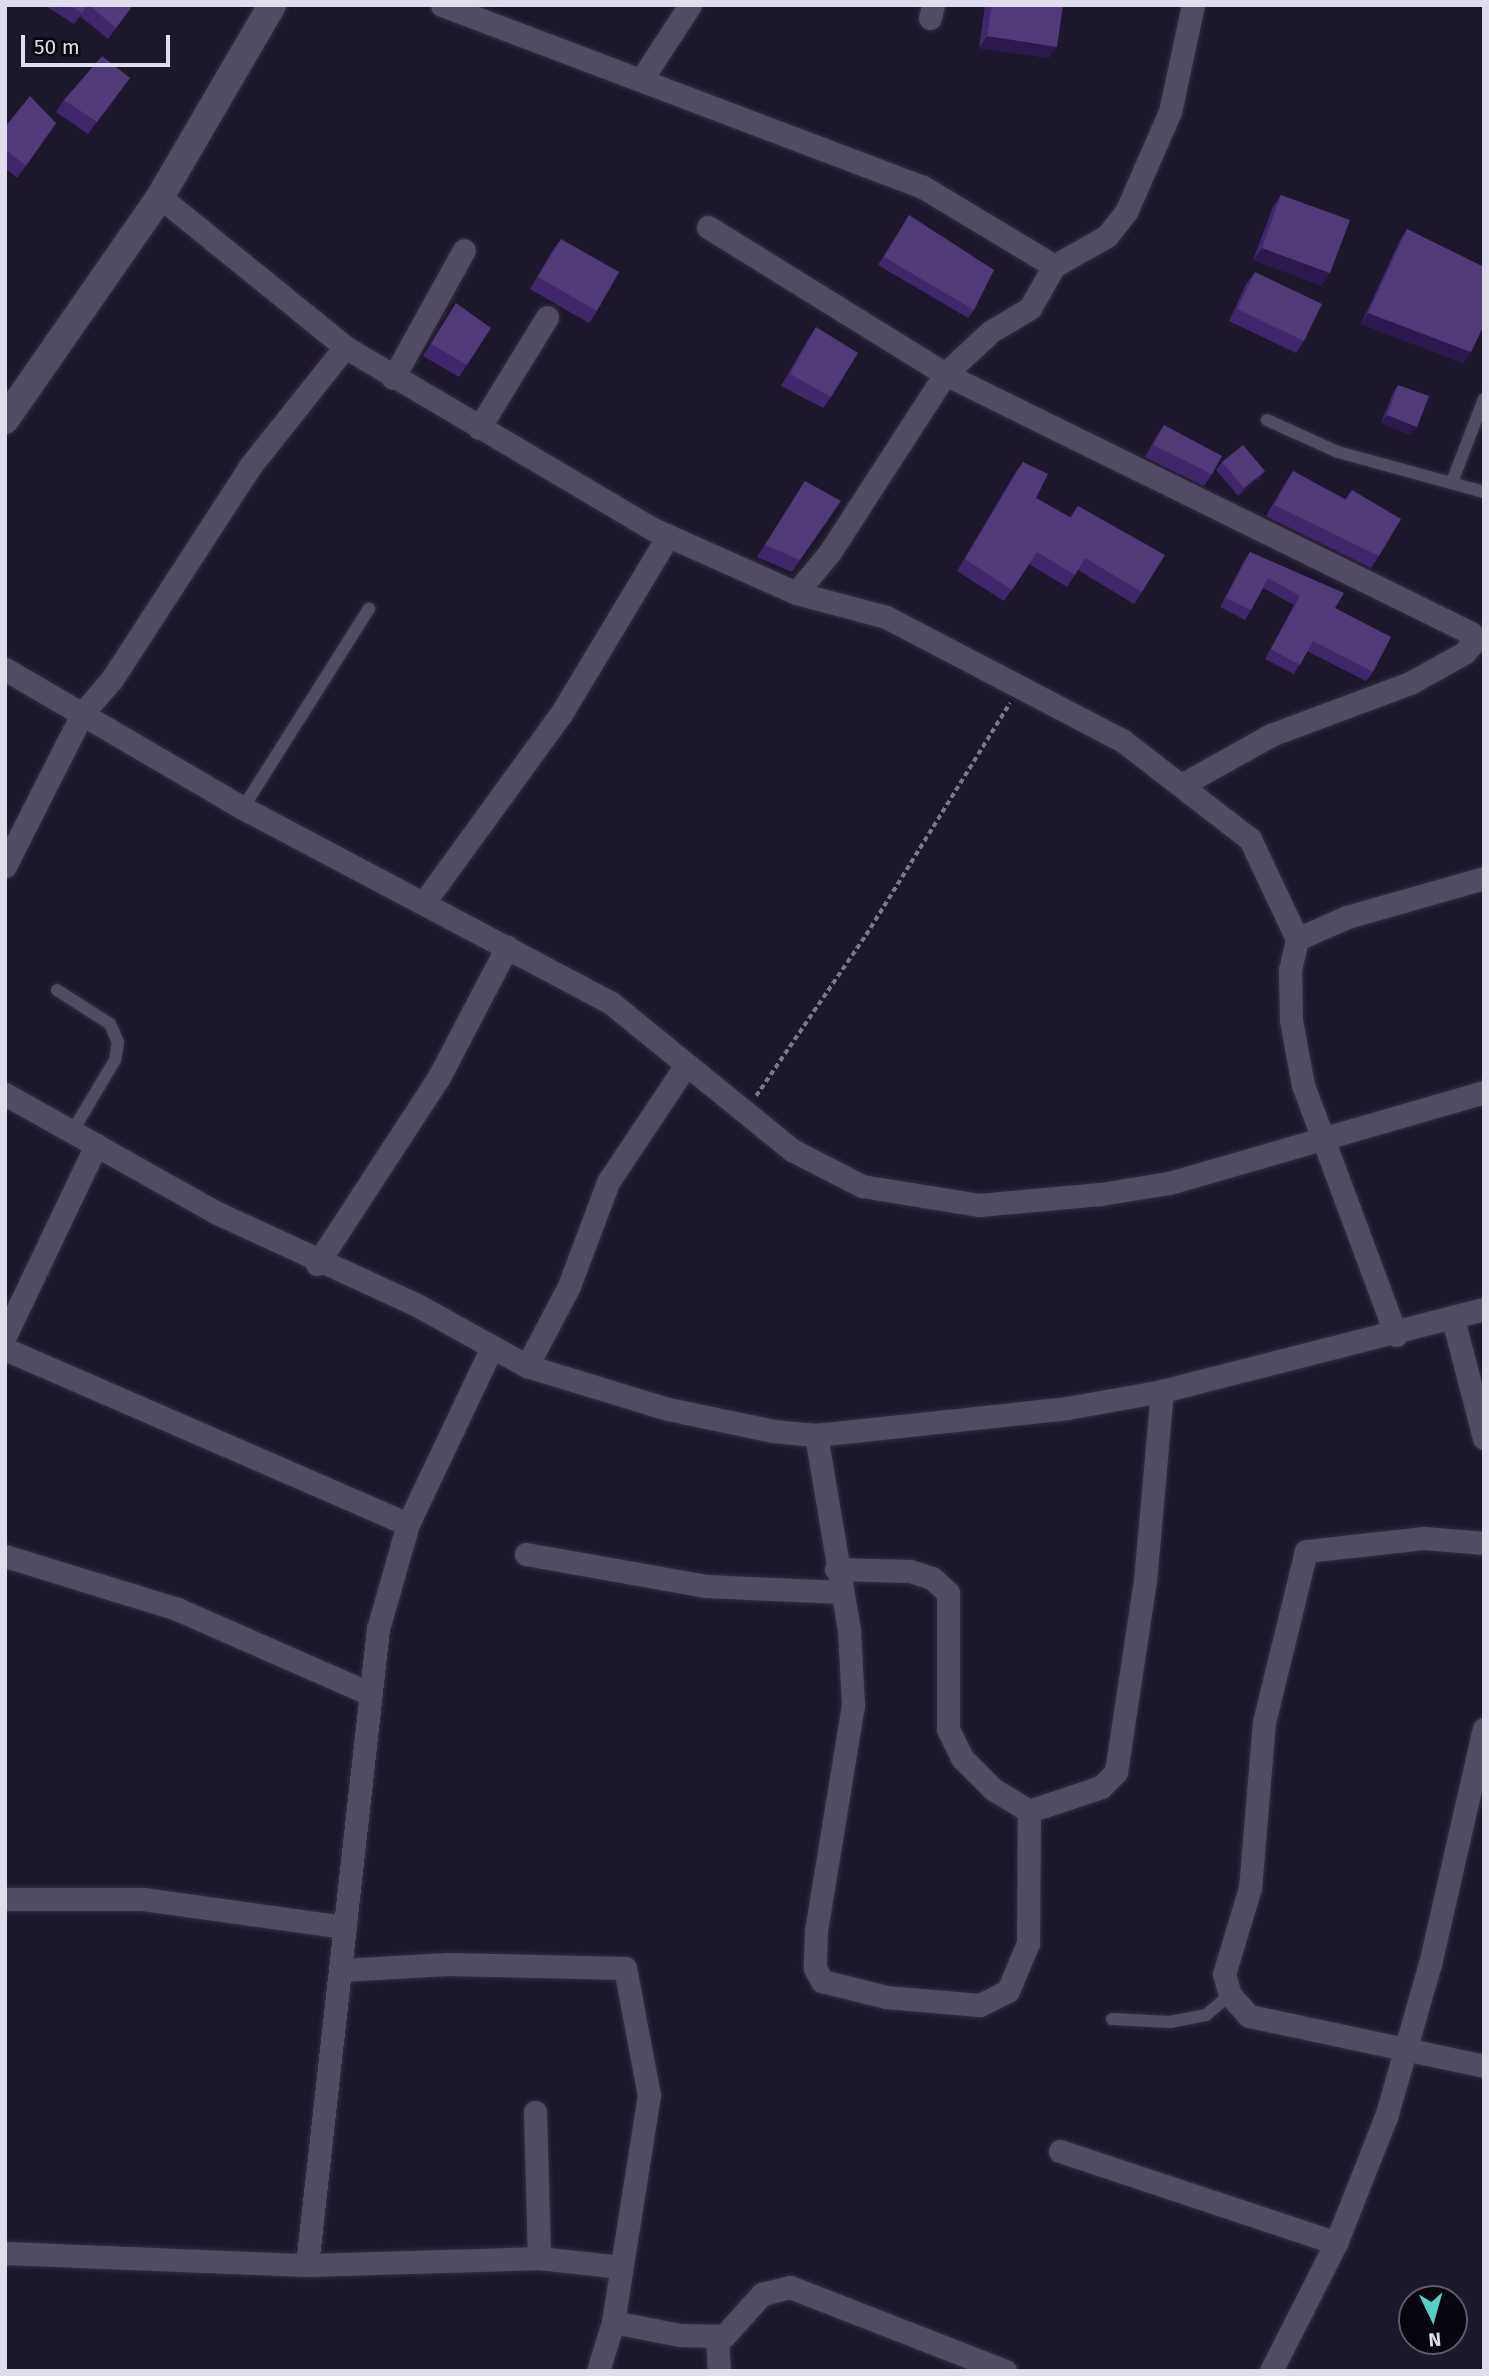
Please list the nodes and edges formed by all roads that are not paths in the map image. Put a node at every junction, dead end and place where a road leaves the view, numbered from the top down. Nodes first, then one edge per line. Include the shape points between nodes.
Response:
1 (272, 5) edge
2 (442, 5) edge
3 (690, 5) edge
4 (1193, 5) edge
5 (643, 77) junction
6 (160, 197) junction
7 (708, 227) dead end
8 (464, 250) dead end
9 (1054, 266) junction
10 (547, 317) dead end
11 (345, 347) junction
12 (945, 374) junction
13 (393, 378) junction
14 (1484, 399) edge
15 (5, 420) edge
16 (1267, 420) dead end
17 (479, 428) junction
18 (1451, 482) junction
19 (1484, 492) edge
20 (668, 536) junction
21 (796, 593) junction
22 (369, 609) dead end
23 (5, 669) edge
24 (82, 714) junction
25 (1182, 784) junction
26 (243, 808) junction
27 (5, 866) edge
28 (1484, 878) edge
29 (425, 901) junction
30 (1297, 939) junction
31 (506, 947) junction
32 (57, 990) dead end
33 (686, 1065) junction
34 (1484, 1091) edge
35 (5, 1094) edge
36 (72, 1132) junction
37 (1320, 1135) junction
38 (96, 1145) junction
39 (317, 1264) junction
40 (1484, 1309) edge
41 (1453, 1319) junction
42 (1396, 1335) junction
43 (5, 1336) edge
44 (5, 1349) edge
45 (491, 1349) junction
46 (527, 1366) junction
47 (1162, 1391) junction
48 (816, 1435) junction
49 (1484, 1438) edge
50 (408, 1524) junction
51 (1484, 1543) edge
52 (526, 1554) dead end
53 (5, 1556) edge
54 (836, 1569) junction
55 (840, 1592) junction
56 (368, 1693) junction
57 (1484, 1729) edge
58 (1030, 1811) junction
59 (5, 1899) edge
60 (345, 1927) junction
61 (341, 1970) junction
62 (1230, 1995) junction
63 (1112, 2019) dead end
64 (1407, 2053) junction
65 (1484, 2066) edge
66 (535, 2112) dead end
67 (1060, 2151) dead end
68 (1336, 2244) junction
69 (5, 2253) edge
70 (540, 2258) junction
71 (307, 2265) junction
72 (621, 2267) junction
73 (613, 2322) junction
74 (717, 2336) junction
75 (598, 2371) edge
76 (719, 2371) edge
77 (1005, 2371) edge
78 (1271, 2371) edge

1 - 6 street
2 - 5 street
3 - 5 street
4 - 9 street via 1170,112 1126,212 1107,236
5 - 9 street via 922,187
6 - 11 street
6 - 15 street
7 - 12 street
8 - 13 street
9 - 12 street via 1040,300 990,332
10 - 17 street
11 - 13 street
11 - 24 street via 251,466 112,680
12 - 21 street via 830,552
12 - 25 street via 1471,633 1472,644 1464,653 1410,683 1270,735
13 - 17 street
14 - 18 lane
16 - 18 lane via 1338,452
17 - 20 street
18 - 19 lane
20 - 21 street
20 - 29 street via 561,714
21 - 25 street via 886,617 1123,741
22 - 26 lane
23 - 24 street
24 - 26 street
24 - 27 street
25 - 30 street via 1250,839
26 - 29 street
28 - 30 street via 1347,916
29 - 31 street
30 - 37 street via 1291,1020
31 - 33 street via 611,1003
31 - 39 street via 439,1077
32 - 36 lane via 110,1024 118,1042 115,1060
33 - 37 street via 792,1150 862,1186 979,1205 1169,1182
33 - 46 street via 608,1182 569,1286
34 - 37 street
35 - 36 street
36 - 38 street
37 - 42 street
38 - 39 street
38 - 43 street
39 - 45 street via 415,1304
40 - 41 street
41 - 42 street
41 - 49 street
42 - 47 street
44 - 50 street
45 - 46 street
45 - 50 street
46 - 48 street via 668,1409
47 - 48 street
47 - 58 street via 1145,1581 1116,1772 1101,1787
48 - 54 street
50 - 56 street via 378,1629
51 - 62 street via 1424,1538 1307,1551 1264,1722 1250,1888 1224,1974
52 - 55 street via 705,1586
53 - 56 street via 177,1609
54 - 55 street
54 - 58 street via 910,1571 932,1578 948,1593 948,1729 962,1758 993,1788
55 - 58 street via 849,1630 853,1705 816,1931 815,1968 822,1981 886,1997 980,2005 1007,1992 1028,1943
56 - 60 street
57 - 64 street
59 - 60 street via 143,1899
60 - 61 street
61 - 71 street
61 - 72 street via 448,1964 625,1968 649,2095
62 - 63 lane via 1206,2015 1170,2022
62 - 64 street via 1249,2015
64 - 65 street
64 - 68 street
66 - 70 street
67 - 68 street
68 - 78 street
69 - 71 street
70 - 71 street
70 - 72 street
72 - 73 street
73 - 74 street
73 - 75 street
74 - 76 street
74 - 77 street via 737,2324 762,2294 790,2287

